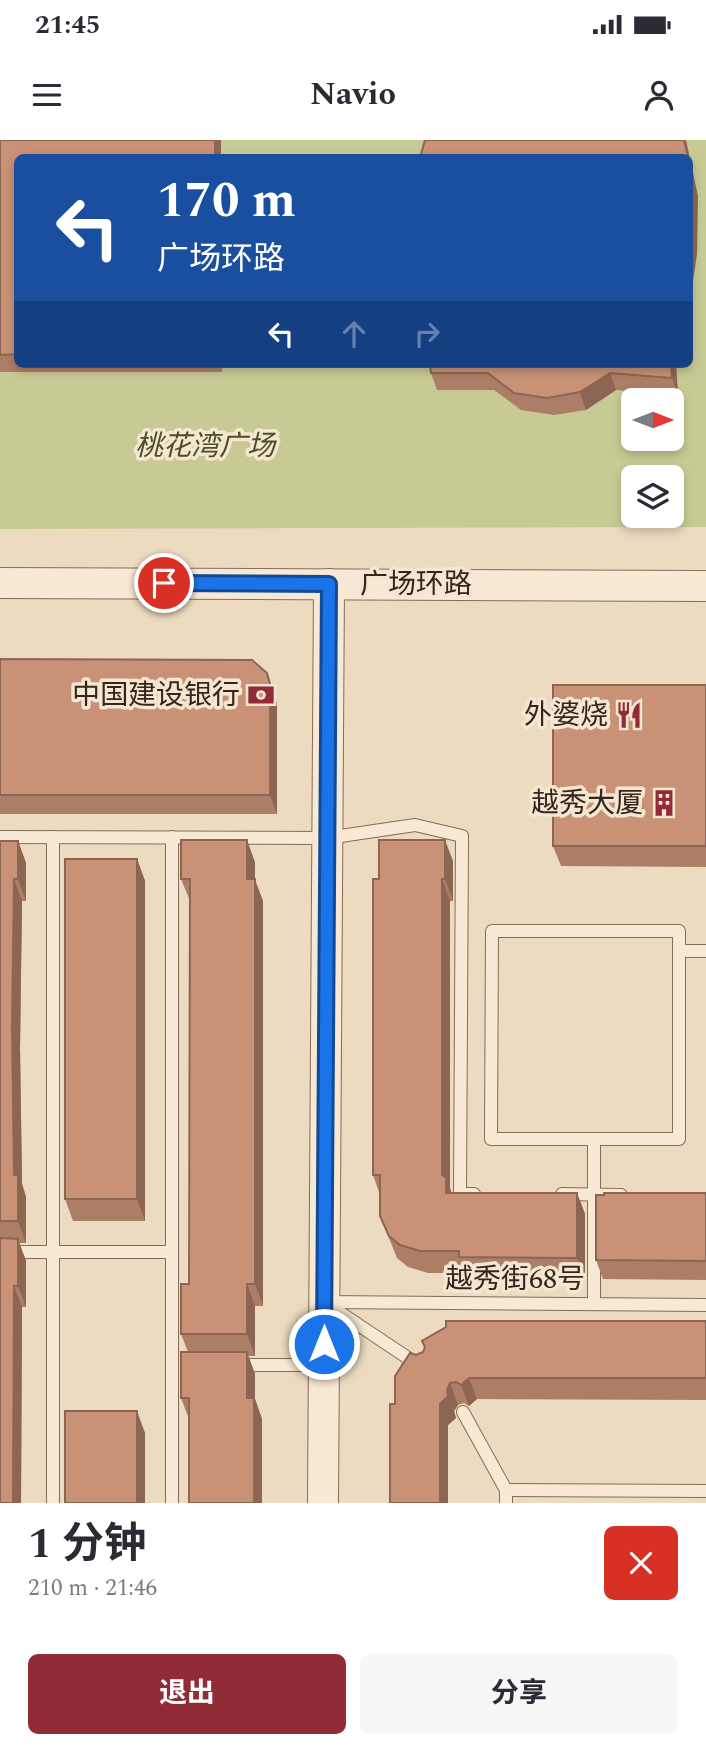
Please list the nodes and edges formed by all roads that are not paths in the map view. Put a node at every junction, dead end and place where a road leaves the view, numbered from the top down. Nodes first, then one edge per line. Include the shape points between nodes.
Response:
1 (0, 583) edge
2 (329, 584) junction
3 (706, 586) edge
4 (0, 837) edge
5 (53, 837) junction
6 (173, 837) junction
7 (327, 838) junction
8 (679, 951) junction
9 (706, 951) edge
10 (594, 1139) junction
11 (486, 1194) edge
12 (554, 1194) edge
13 (594, 1195) junction
14 (636, 1195) edge
15 (0, 1252) edge
16 (53, 1252) junction
17 (172, 1252) junction
18 (324, 1302) junction
19 (593, 1304) junction
20 (706, 1304) edge
21 (172, 1365) junction
22 (186, 1365) edge
23 (227, 1365) edge
24 (324, 1365) junction
25 (424, 1368) edge
26 (463, 1412) edge
27 (706, 1491) edge
28 (506, 1497) edge
29 (53, 1503) edge
30 (172, 1503) edge
31 (323, 1503) edge

1 - 2 street, 广场环路
2 - 3 street, 广场环路
2 - 7 street
4 - 5 lane
5 - 6 lane
5 - 16 lane
6 - 7 lane
6 - 17 lane
7 - 11 lane via 415,825 461,836 460,1194
7 - 18 street
8 - 9 lane
8 - 10 lane via 679,1139
8 - 10 lane via 679,931 492,931 491,1139
10 - 13 lane
12 - 13 lane
13 - 14 lane
13 - 19 lane
15 - 16 lane
16 - 17 lane
16 - 29 lane
17 - 21 lane
18 - 19 lane, 越秀街68号
18 - 24 street
18 - 25 lane
19 - 20 lane, 越秀街68号
21 - 22 lane
21 - 30 lane
23 - 24 lane
24 - 31 street
26 - 28 lane
27 - 28 lane

